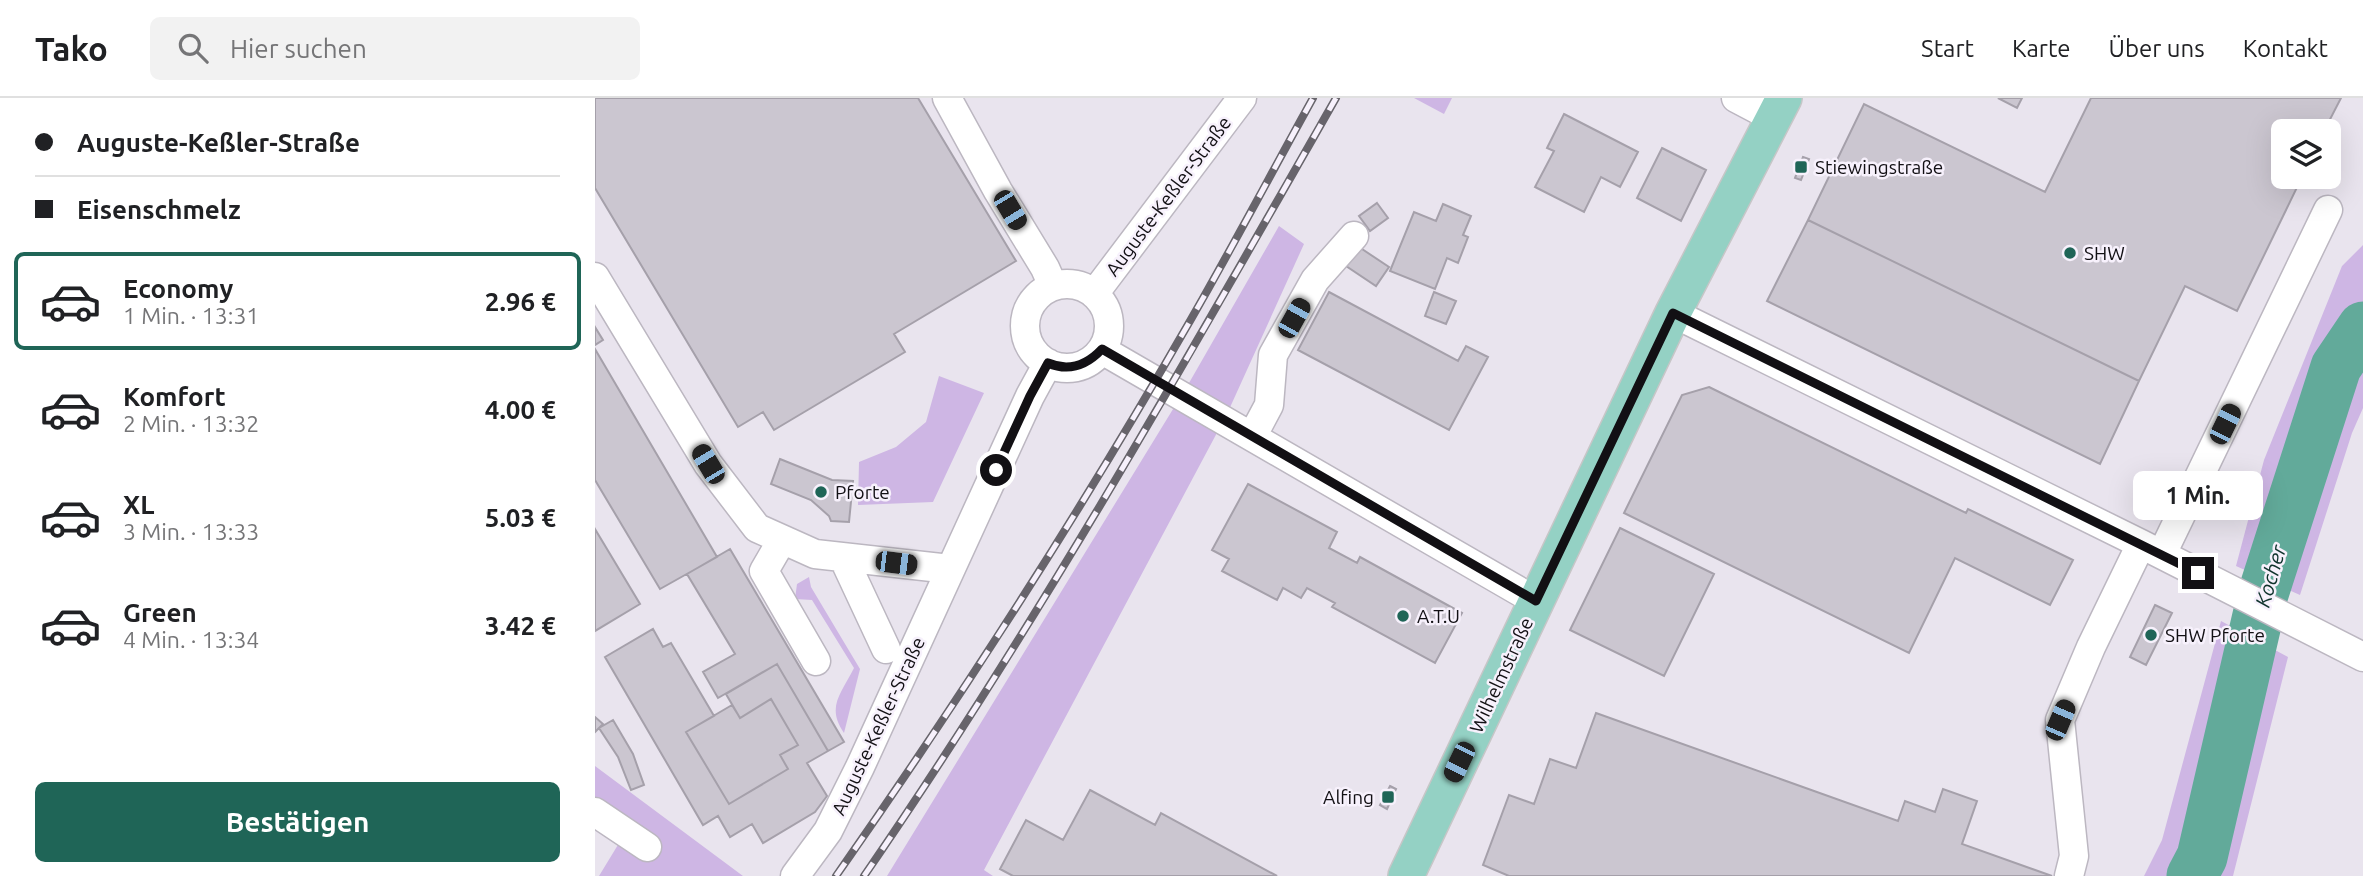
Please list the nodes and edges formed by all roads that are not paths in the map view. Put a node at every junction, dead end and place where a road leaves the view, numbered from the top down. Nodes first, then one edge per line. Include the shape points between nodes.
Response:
1 (947, 98) edge
2 (1242, 98) edge
3 (1736, 98) edge
4 (1779, 108) edge
5 (2328, 210) dead end
6 (1354, 236) dead end
7 (595, 276) edge
8 (1053, 286) junction
9 (1094, 294) junction
10 (1673, 313) junction
11 (1102, 349) junction
12 (1048, 363) junction
13 (1253, 435) junction
14 (782, 540) junction
15 (2152, 549) junction
16 (843, 557) junction
17 (950, 569) junction
18 (1536, 601) junction
19 (886, 649) dead end
20 (2363, 657) edge
21 (817, 661) dead end
22 (595, 812) edge
23 (647, 847) dead end
24 (795, 876) edge
25 (1406, 876) edge
26 (2069, 876) edge

1 - 8 street
2 - 9 street, Auguste-Keßler-Straße
3 - 4 street
4 - 10 main road, Wilhelmstraße
5 - 15 street
6 - 13 street via 1315,280 1273,355 1269,405
7 - 14 street via 708,464 757,528
8 - 9 street, Auguste-Keßler-Straße via 1079,285
8 - 12 street via 1032,302 1024,326 1033,351
9 - 11 street, Auguste-Keßler-Straße via 1107,312 1109,324
10 - 15 street
10 - 18 main road, Wilhelmstraße
11 - 12 street via 1081,365 1068,368
11 - 13 street
12 - 17 street, Auguste-Keßler-Straße
13 - 18 street
14 - 16 street via 815,554
14 - 21 street via 764,571
15 - 20 street
15 - 26 street via 2091,648 2060,720 2074,856
16 - 17 street
16 - 19 street
17 - 24 street, Auguste-Keßler-Straße via 828,831
18 - 25 main road, Wilhelmstraße
22 - 23 street

